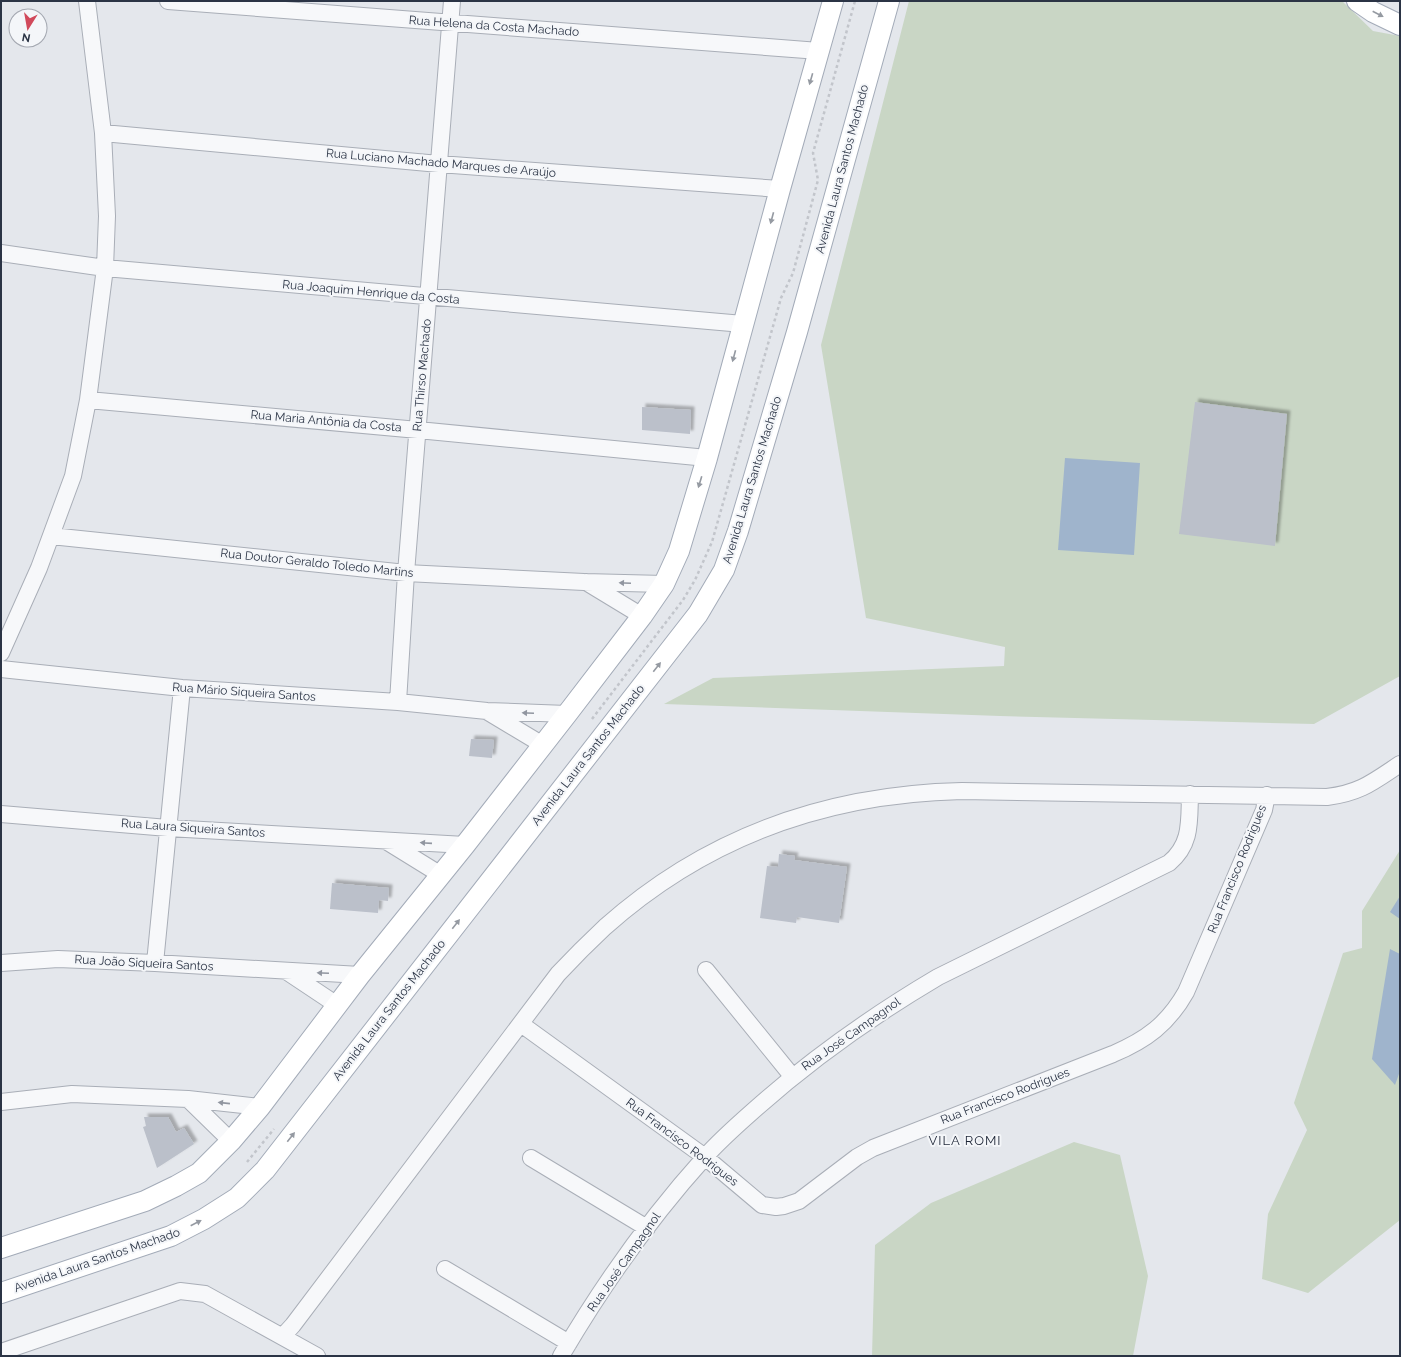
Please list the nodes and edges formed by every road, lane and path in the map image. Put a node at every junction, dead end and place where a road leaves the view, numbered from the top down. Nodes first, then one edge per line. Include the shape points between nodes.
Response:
1 (87, 1) edge
2 (168, 1) edge
3 (452, 1) edge
4 (834, 1) edge
5 (888, 1) edge
6 (1357, 1) edge
7 (450, 23) junction
8 (1400, 25) edge
9 (819, 52) junction
10 (103, 133) junction
11 (438, 164) junction
12 (780, 189) junction
13 (1, 253) edge
14 (105, 268) junction
15 (428, 297) junction
16 (743, 324) junction
17 (88, 400) junction
18 (418, 430) junction
19 (707, 458) junction
20 (51, 536) junction
21 (406, 573) junction
22 (584, 582) junction
23 (664, 584) junction
24 (642, 616) junction
25 (1, 652) edge
26 (1, 669) edge
27 (182, 688) junction
28 (398, 702) junction
29 (487, 712) junction
30 (567, 714) junction
31 (543, 745) junction
32 (1400, 764) edge
33 (1190, 794) junction
34 (1267, 795) junction
35 (1, 814) edge
36 (168, 828) junction
37 (385, 840) junction
38 (465, 845) junction
39 (441, 875) junction
40 (1, 963) edge
41 (155, 963) junction
42 (706, 970) dead end
43 (286, 971) junction
44 (360, 975) junction
45 (337, 1005) junction
46 (521, 1024) junction
47 (792, 1076) junction
48 (188, 1100) junction
49 (1, 1102) edge
50 (260, 1107) junction
51 (231, 1141) junction
52 (705, 1157) junction
53 (532, 1158) dead end
54 (647, 1228) junction
55 (1, 1248) edge
56 (445, 1269) dead end
57 (1, 1293) edge
58 (283, 1336) junction
59 (565, 1350) edge
60 (1, 1352) edge
61 (317, 1356) edge

1 - 10 street
2 - 7 street, Rua Helena da Costa Machado
3 - 7 street, Rua Thirso Machado
4 - 9 main road
57 -> 5 main road, Avenida Laura Santos Machado via 171,1236 237,1198 265,1170 698,614 724,570 738,531 799,324
6 -> 8 main road
7 - 9 street, Rua Helena da Costa Machado
7 - 11 street, Rua Thirso Machado
9 -> 12 main road
10 - 11 street, Rua Luciano Machado Marques de Araújo
10 - 14 street via 107,216
11 - 12 street, Rua Luciano Machado Marques de Araújo
11 - 15 street, Rua Thirso Machado
12 -> 16 main road
13 - 14 street, Rua Joaquim Henrique da Costa
14 - 15 street, Rua Joaquim Henrique da Costa
14 - 17 street
15 - 16 street, Rua Joaquim Henrique da Costa
15 - 18 street, Rua Thirso Machado
16 -> 19 main road
17 - 18 street, Rua Maria Antônia da Costa
17 - 20 street via 73,476
18 - 19 street, Rua Maria Antônia da Costa
18 - 21 street, Rua Thirso Machado
19 -> 23 main road via 679,551
20 - 21 street, Rua Doutor Geraldo Toledo Martins
20 - 25 street
21 - 22 street, Rua Doutor Geraldo Toledo Martins
21 - 28 street, Rua Thirso Machado
23 -> 22 street, Rua Doutor Geraldo Toledo Martins
22 - 24 street, Rua Doutor Geraldo Toledo Martins
23 - 24 main road
24 - 30 main road
26 - 27 street, Rua Mário Siqueira Santos
27 - 28 street, Rua Mário Siqueira Santos
27 - 36 street
28 - 29 street, Rua Mário Siqueira Santos
30 -> 29 street, Rua Mário Siqueira Santos
29 - 31 street, Rua Mário Siqueira Santos
30 - 31 main road
31 - 38 main road
32 - 34 street via 1367,786 1346,794 1327,797
33 - 34 street
33 - 46 street via 931,792 838,805 781,822 714,852 657,886 630,906 558,974
33 - 47 street, Rua José Campagnol via 1186,843 1170,863 938,976 872,1017
34 - 52 street, Rua Francisco Rodrigues via 1264,810 1180,1004 1141,1041 873,1148 857,1156 791,1204 776,1207 762,1205
35 - 36 street, Rua Laura Siqueira Santos
36 - 37 street, Rua Laura Siqueira Santos
36 - 41 street
38 -> 37 street, Rua Laura Siqueira Santos
37 - 39 street, Rua Laura Siqueira Santos
38 - 39 main road
39 - 44 main road
40 - 41 street, Rua João Siqueira Santos via 58,959
41 - 43 street, Rua João Siqueira Santos
42 - 47 street
44 -> 43 street, Rua João Siqueira Santos
43 - 45 street
44 - 45 main road
45 - 50 main road
46 - 52 street, Rua Francisco Rodrigues
46 - 58 street
47 - 52 street, Rua José Campagnol
48 - 49 street via 72,1094
50 -> 48 street
48 - 51 street
50 - 51 main road
51 - 55 main road via 199,1173 145,1201
52 - 54 street, Rua José Campagnol
53 - 54 street
54 - 59 street, Rua José Campagnol via 612,1276
56 - 59 street
58 - 60 street via 205,1294 180,1291
58 - 61 street

